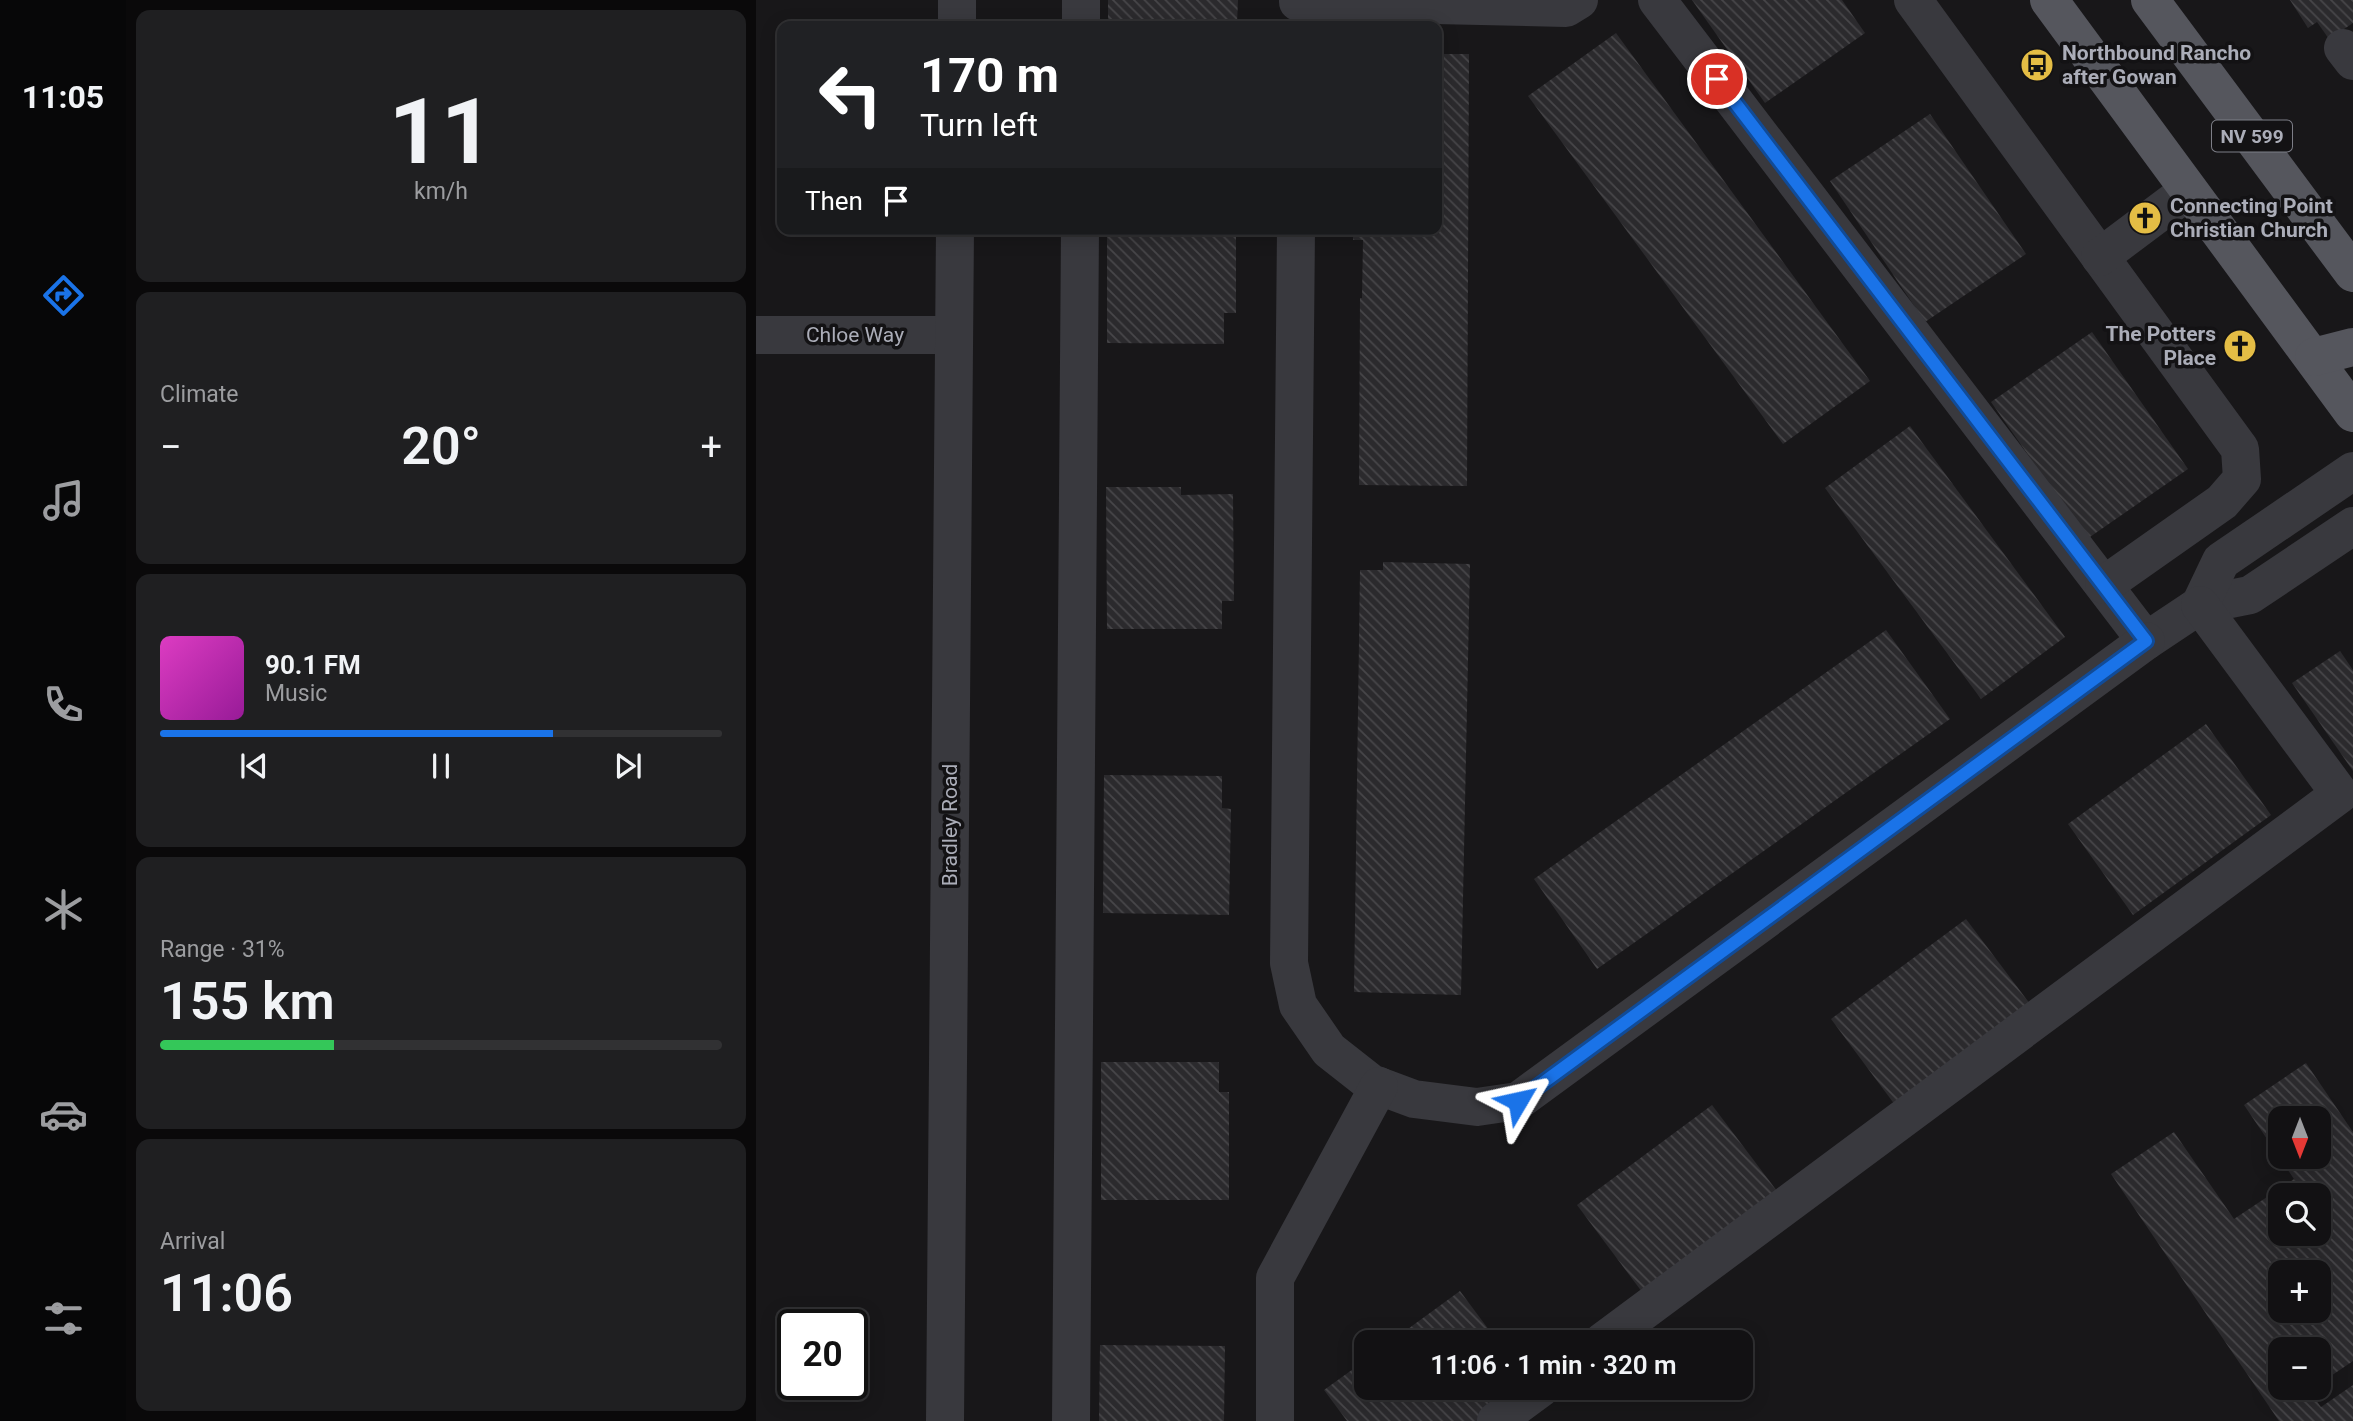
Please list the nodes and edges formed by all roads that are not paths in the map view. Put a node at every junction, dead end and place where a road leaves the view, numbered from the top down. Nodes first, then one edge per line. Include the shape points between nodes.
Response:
1 (957, 0) edge
2 (1081, 0) edge
3 (1579, 0) edge
4 (1657, 0) edge
5 (1913, 0) edge
6 (2049, 0) edge
7 (2150, 0) edge
8 (1298, 10) edge
9 (957, 21) edge
10 (1081, 21) edge
11 (2188, 191) junction
12 (955, 235) edge
13 (1080, 235) edge
14 (1296, 235) edge
15 (2100, 257) junction
16 (2350, 263) edge
17 (756, 335) edge
18 (954, 335) junction
19 (2353, 347) edge
20 (2314, 357) junction
21 (2353, 413) edge
22 (2353, 471) edge
23 (2353, 526) edge
24 (2104, 585) junction
25 (2200, 605) junction
26 (2146, 641) junction
27 (1379, 1086) junction
28 (1618, 1330) edge
29 (1525, 1400) edge
30 (945, 1421) edge
31 (1071, 1421) edge
32 (1275, 1421) edge
33 (1496, 1421) edge

1 - 9 street
2 - 10 street
3 - 8 street via 1566,8
4 - 24 street
5 - 15 street
6 - 11 main road
7 - 16 main road, NV 599
11 - 15 street
11 - 20 main road
12 - 18 street, Bradley Road
13 - 31 street
14 - 27 street via 1289,963 1298,1005 1329,1049
15 - 24 street via 2240,449 2242,479 2222,502
17 - 18 street, Chloe Way
18 - 30 street, Bradley Road
19 - 20 main road
20 - 21 main road
22 - 25 street via 2221,561
23 - 25 street via 2250,595
24 - 26 street
25 - 26 street
25 - 28 street via 2340,794
26 - 27 street via 1518,1101 1477,1107 1414,1099
27 - 32 street via 1275,1278
29 - 33 street

